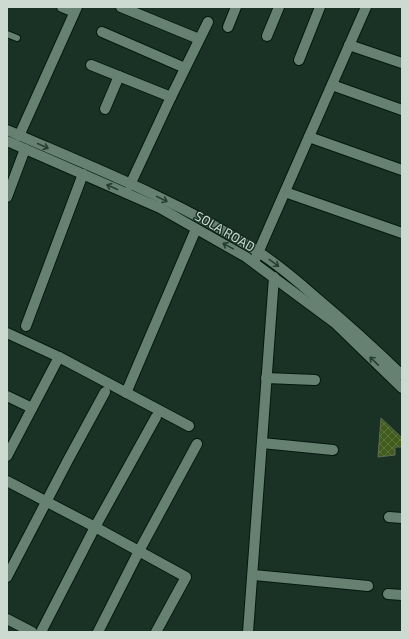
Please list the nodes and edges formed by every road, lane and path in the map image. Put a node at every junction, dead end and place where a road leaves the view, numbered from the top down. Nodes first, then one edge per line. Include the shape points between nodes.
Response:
1 (62, 7) edge
2 (121, 7) edge
3 (236, 7) edge
4 (279, 7) edge
5 (320, 7) edge
6 (366, 7) edge
7 (76, 10) edge
8 (208, 22) dead end
9 (228, 27) dead end
10 (102, 32) dead end
11 (7, 34) edge
12 (267, 36) dead end
13 (17, 38) dead end
14 (199, 39) junction
15 (349, 45) junction
16 (299, 60) dead end
17 (402, 63) edge
18 (91, 64) dead end
19 (185, 68) junction
20 (119, 76) junction
21 (332, 85) junction
22 (171, 97) junction
23 (105, 109) dead end
24 (402, 110) edge
25 (7, 130) edge
26 (19, 136) junction
27 (309, 137) junction
28 (7, 141) edge
29 (25, 149) junction
30 (402, 170) edge
31 (83, 174) junction
32 (130, 185) junction
33 (285, 192) junction
34 (7, 197) edge
35 (196, 228) junction
36 (402, 233) edge
37 (258, 252) junction
38 (254, 262) junction
39 (274, 277) junction
40 (26, 326) dead end
41 (7, 333) edge
42 (59, 357) junction
43 (402, 375) edge
44 (266, 378) junction
45 (315, 380) dead end
46 (402, 388) edge
47 (105, 392) dead end
48 (126, 393) junction
49 (7, 396) edge
50 (32, 408) junction
51 (156, 418) dead end
52 (189, 426) dead end
53 (262, 443) junction
54 (197, 444) dead end
55 (333, 450) dead end
56 (7, 456) edge
57 (7, 481) edge
58 (46, 502) junction
59 (389, 517) dead end
60 (402, 518) edge
61 (95, 527) junction
62 (138, 551) junction
63 (252, 575) junction
64 (7, 577) edge
65 (368, 586) dead end
66 (388, 594) dead end
67 (402, 595) edge
68 (7, 619) edge
69 (32, 632) edge
70 (41, 632) edge
71 (98, 632) edge
72 (156, 632) edge
73 (248, 632) edge

1 - 7 street
2 - 14 street
3 - 9 street
4 - 12 street
5 - 16 street
6 - 15 street
7 - 26 street
8 - 14 street
10 - 19 street
11 - 13 lane
14 - 19 street
15 - 17 street
15 - 21 street
18 - 20 street
19 - 22 street
20 - 22 street
20 - 23 street
21 - 24 street
21 - 27 street
22 - 32 street
25 - 26 street, SOLA ROAD
26 -> 32 street, SOLA ROAD
27 - 30 street
27 - 33 street
28 - 29 street, SOLA ROAD
29 - 31 street, SOLA ROAD
29 - 34 street
35 -> 31 street, SOLA ROAD via 160,208
31 - 40 street
32 -> 37 street, SOLA ROAD via 211,224
33 - 36 street
33 - 37 street
38 -> 35 street, SOLA ROAD
35 - 48 street
37 - 38 street
37 -> 43 street, SOLA ROAD via 335,313
38 - 39 street, SOLA ROAD
39 - 44 street
46 -> 39 street, SOLA ROAD via 335,323
41 - 42 street
42 - 48 street
42 - 50 street
44 - 45 street
44 - 53 street
47 - 58 street
48 - 52 street
49 - 50 street
50 - 56 street
51 - 61 street
53 - 55 street
53 - 63 street
54 - 62 street
57 - 58 street
58 - 61 street
58 - 64 street
59 - 60 street
61 - 62 street
61 - 70 street
62 - 71 street
62 - 72 street via 186,577
63 - 65 street
63 - 73 street
66 - 67 street
68 - 69 street

